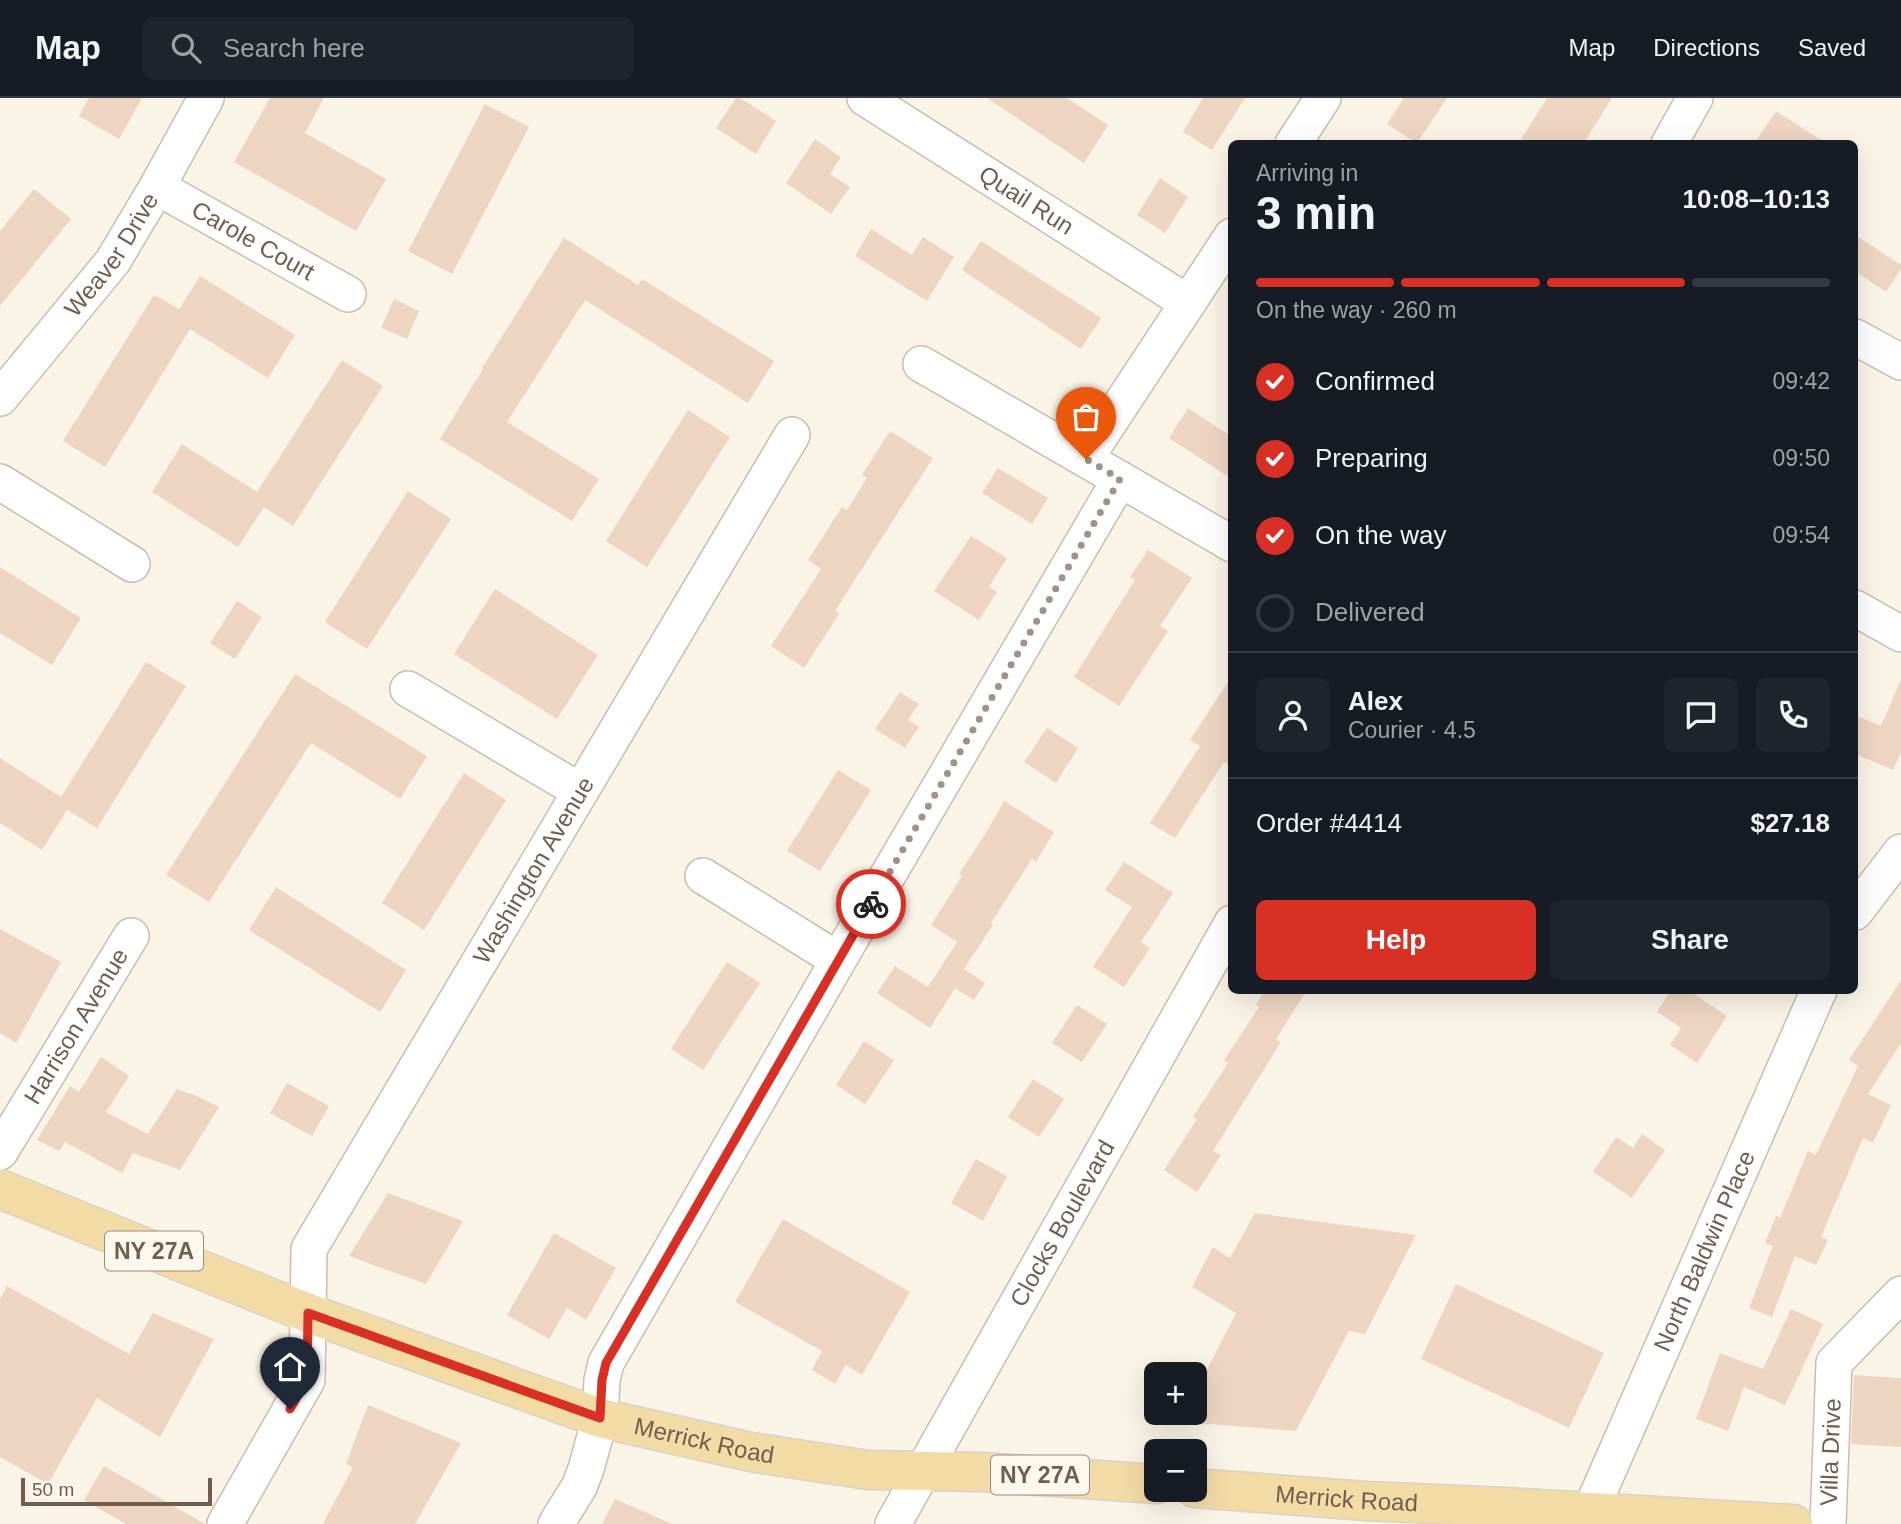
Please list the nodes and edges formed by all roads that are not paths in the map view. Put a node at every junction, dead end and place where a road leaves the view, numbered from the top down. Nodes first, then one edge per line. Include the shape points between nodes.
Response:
1 (206, 98) edge
2 (864, 98) edge
3 (1323, 98) edge
4 (1695, 98) edge
5 (1296, 140) edge
6 (1672, 140) edge
7 (157, 187) junction
8 (1228, 242) edge
9 (348, 294) dead end
10 (1188, 303) junction
11 (1858, 339) edge
12 (1901, 362) edge
13 (920, 364) dead end
14 (0, 398) edge
15 (792, 436) dead end
16 (1086, 459) junction
17 (1120, 479) junction
18 (0, 482) edge
19 (1228, 542) edge
20 (132, 564) dead end
21 (1858, 610) edge
22 (1901, 634) edge
23 (408, 689) dead end
24 (580, 791) junction
25 (1901, 852) edge
26 (703, 876) dead end
27 (1858, 908) edge
28 (1228, 930) edge
29 (131, 936) dead end
30 (838, 960) junction
31 (1817, 994) edge
32 (0, 1152) edge
33 (0, 1189) edge
34 (1901, 1294) edge
35 (308, 1313) junction
36 (600, 1418) junction
37 (923, 1472) junction
38 (1144, 1483) edge
39 (1207, 1489) edge
40 (1590, 1512) junction
41 (1501, 1516) edge
42 (225, 1524) edge
43 (556, 1524) edge
44 (894, 1524) edge
45 (1793, 1524) edge
46 (1828, 1524) edge

1 - 7 street, Weaver Drive
2 - 10 street, Quail Run
3 - 5 street
4 - 6 street
7 - 9 street, Carole Court
7 - 14 street, Weaver Drive via 113,261
8 - 10 street
10 - 16 street
11 - 12 street
13 - 16 street
15 - 24 street, Washington Avenue
16 - 17 street
17 - 19 street
17 - 30 street
18 - 20 street
21 - 22 street
23 - 24 street
24 - 35 street, Washington Avenue via 309,1249
25 - 27 street
26 - 30 street
28 - 37 street, Clocks Boulevard
29 - 32 street, Harrison Avenue
30 - 36 street via 606,1363
31 - 40 street, North Baldwin Place
33 - 35 main road, Merrick Road / NY 27A
34 - 46 street, Villa Drive via 1834,1363
35 - 36 main road, Merrick Road / NY 27A
35 - 42 street, Washington Avenue via 307,1380
36 - 37 main road, Merrick Road / NY 27A via 751,1452 868,1470
36 - 43 street via 579,1487
37 - 38 main road, Merrick Road / NY 27A
37 - 44 street, Clocks Boulevard
39 - 41 main road, Merrick Road
40 - 41 main road, Merrick Road
40 - 45 main road, Merrick Road

